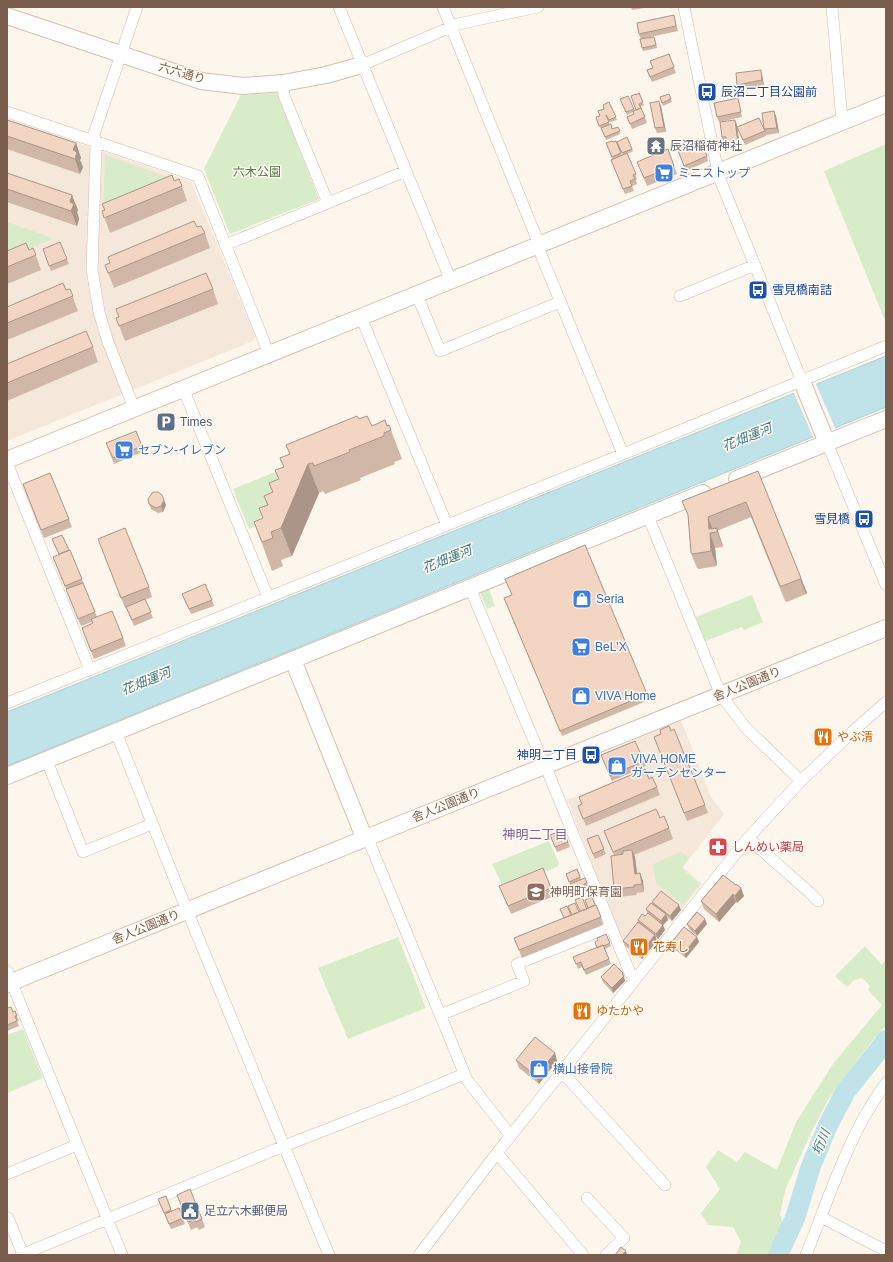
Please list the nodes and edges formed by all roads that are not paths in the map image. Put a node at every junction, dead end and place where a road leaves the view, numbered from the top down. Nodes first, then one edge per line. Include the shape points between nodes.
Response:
1 (137, 7) edge
2 (339, 7) edge
3 (443, 7) edge
4 (538, 7) edge
5 (684, 7) edge
6 (832, 7) edge
7 (7, 16) edge
8 (451, 26) junction
9 (120, 54) junction
10 (362, 64) junction
11 (283, 83) junction
12 (886, 104) edge
13 (7, 112) edge
14 (842, 121) junction
15 (96, 142) junction
16 (406, 171) junction
17 (718, 172) junction
18 (328, 203) junction
19 (225, 245) junction
20 (538, 245) junction
21 (755, 265) junction
22 (451, 281) junction
23 (417, 295) junction
24 (680, 296) dead end
25 (560, 302) junction
26 (361, 317) junction
27 (886, 346) edge
28 (269, 354) junction
29 (802, 382) junction
30 (183, 388) junction
31 (134, 408) junction
32 (886, 419) edge
33 (826, 440) junction
34 (623, 454) junction
35 (7, 460) edge
36 (7, 464) edge
37 (648, 516) junction
38 (447, 525) junction
39 (886, 585) edge
40 (471, 587) junction
41 (268, 597) junction
42 (886, 628) edge
43 (293, 660) junction
44 (90, 670) junction
45 (721, 695) junction
46 (886, 702) edge
47 (7, 703) edge
48 (116, 732) junction
49 (47, 761) junction
50 (545, 766) junction
51 (7, 776) edge
52 (801, 781) junction
53 (152, 824) junction
54 (366, 838) junction
55 (748, 838) junction
56 (818, 901) dead end
57 (187, 910) junction
58 (611, 926) junction
59 (636, 978) junction
60 (8, 979) edge
61 (440, 1016) junction
62 (562, 1072) junction
63 (464, 1074) junction
64 (886, 1083) edge
65 (511, 1136) junction
66 (78, 1146) junction
67 (284, 1146) junction
68 (497, 1153) junction
69 (7, 1174) edge
70 (665, 1185) dead end
71 (587, 1198) dead end
72 (8, 1218) dead end
73 (821, 1218) junction
74 (106, 1219) junction
75 (886, 1251) edge
76 (22, 1254) edge
77 (122, 1255) edge
78 (329, 1255) edge
79 (419, 1255) edge
80 (583, 1255) edge
81 (606, 1255) edge
82 (806, 1255) edge

1 - 9 street
2 - 10 street
3 - 8 street
4 - 8 street
5 - 17 street
6 - 14 street
7 - 9 street, 六六通り
8 - 10 street
8 - 20 street
9 - 11 street, 六六通り via 201,81 243,86
9 - 15 street via 94,134
10 - 11 street, 六六通り via 326,75
10 - 16 street
11 - 18 street via 284,96
12 - 14 street
13 - 15 street
14 - 17 street
15 - 19 street via 198,176
15 - 31 street via 92,269 99,312 108,342
16 - 18 street
16 - 22 street
17 - 20 street
17 - 21 street
18 - 19 street
19 - 28 street
20 - 22 street
20 - 25 street
21 - 24 street
21 - 29 street
22 - 23 street
23 - 25 street via 440,351
23 - 26 street
25 - 34 street
26 - 28 street
26 - 38 street
27 - 29 street
28 - 30 street
29 - 33 street
29 - 34 street
30 - 31 street
30 - 41 street
31 - 35 street
32 - 33 street
33 - 37 street
33 - 39 street
34 - 38 street
36 - 44 street
37 - 40 street
37 - 45 street
38 - 41 street
40 - 43 street
40 - 50 street
41 - 44 street
42 - 45 street, 舎人公園通り
43 - 48 street
43 - 54 street
44 - 47 street
45 - 50 street, 舎人公園通り
45 - 52 street via 746,728
46 - 52 street
48 - 49 street
48 - 53 street
49 - 51 street
49 - 53 street via 83,852
50 - 54 street, 舎人公園通り
50 - 58 street
52 - 55 street
53 - 57 street
54 - 57 street, 舎人公園通り
54 - 61 street
55 - 56 street
55 - 59 street
57 - 60 street, 舎人公園通り
57 - 67 street
58 - 59 street via 630,973
58 - 61 street via 517,964 524,981
59 - 62 street
60 - 66 street
61 - 63 street
62 - 65 street
62 - 70 street
63 - 65 street
63 - 67 street
64 - 73 street via 863,1119 836,1177
65 - 68 street
66 - 69 street
66 - 74 street
67 - 74 street
67 - 78 street
68 - 79 street
68 - 80 street
71 - 81 street via 624,1238
72 - 76 street
73 - 75 street
73 - 82 street
74 - 76 street
74 - 77 street

